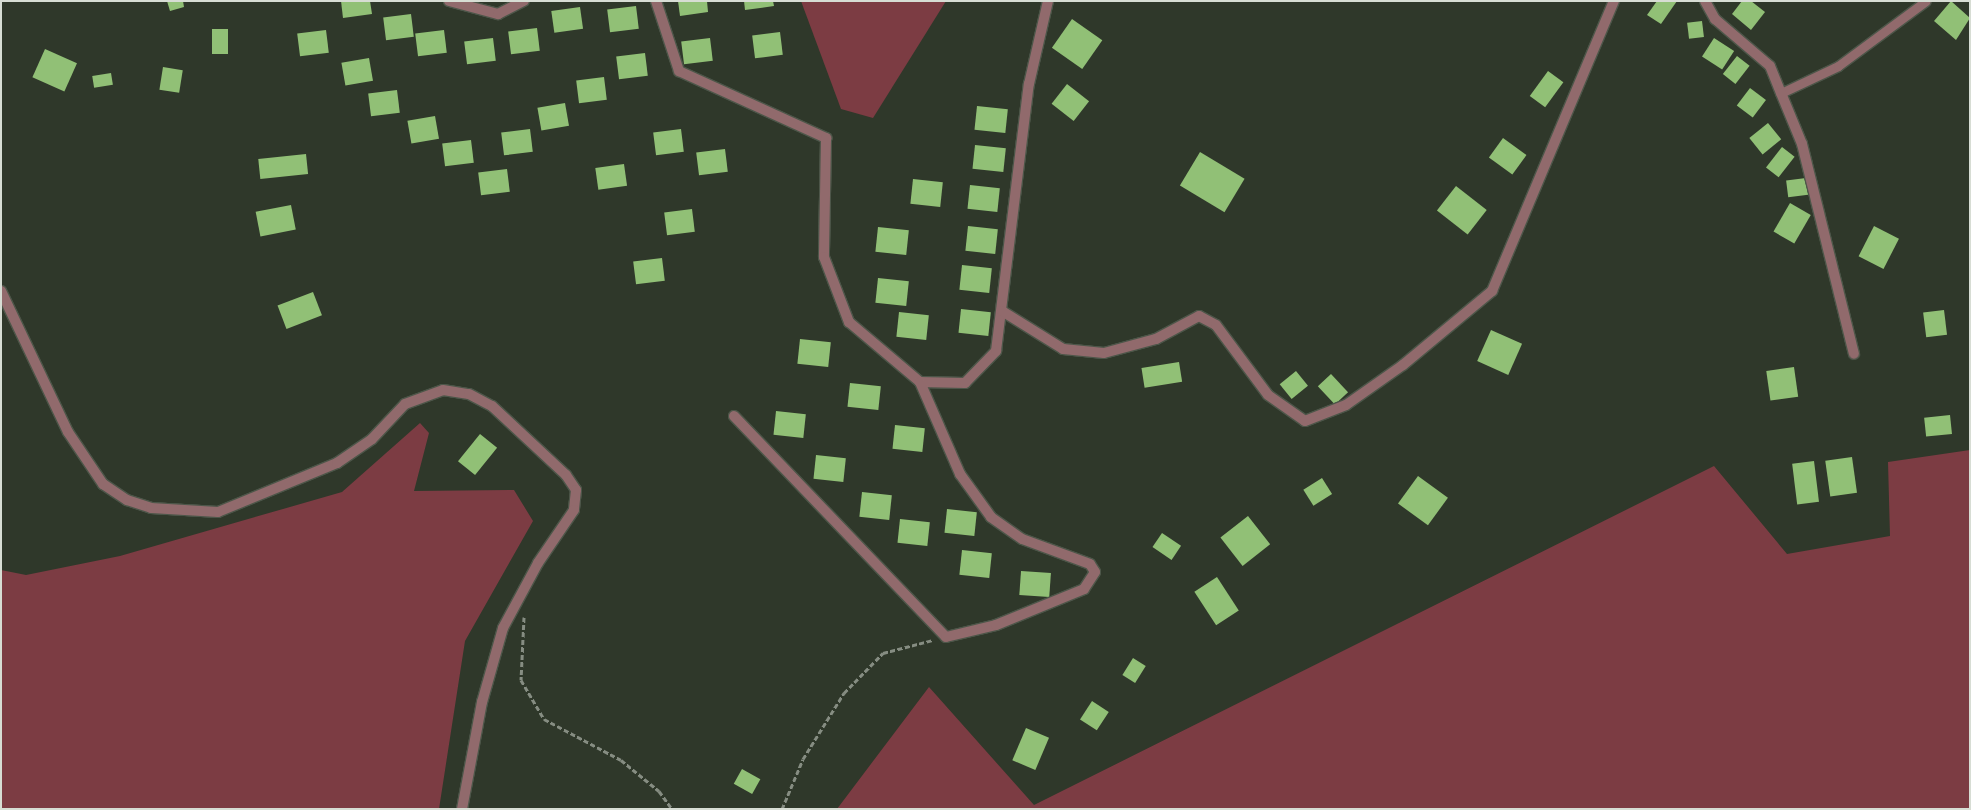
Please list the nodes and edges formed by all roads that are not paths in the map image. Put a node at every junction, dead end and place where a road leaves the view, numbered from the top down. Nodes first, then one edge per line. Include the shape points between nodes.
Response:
1 (449, 1) edge
2 (524, 1) edge
3 (656, 1) edge
4 (1048, 1) edge
5 (1614, 1) edge
6 (1705, 1) edge
7 (1926, 1) edge
8 (1781, 93) junction
9 (1, 291) edge
10 (1002, 311) junction
11 (1854, 354) dead end
12 (920, 382) junction
13 (734, 416) dead end
14 (462, 809) edge

1 - 2 street via 498,14
3 - 12 street via 679,71 826,138 824,257 850,322
4 - 10 street via 1029,84
5 - 10 street via 1492,291 1403,365 1346,405 1305,421 1268,395 1216,325 1198,316 1156,339 1104,353 1063,349
6 - 8 street via 1715,20 1770,66
7 - 8 lane via 1838,66
8 - 11 street via 1817,197
9 - 14 street via 68,432 103,484 127,500 151,508 218,512 337,463 372,439 405,404 443,390 469,394 492,406 566,475 576,490 574,510 538,563 503,628 482,702
10 - 12 street via 996,351 965,383
12 - 13 street via 960,474 991,517 1022,539 1090,564 1095,572 1084,589 996,625 946,637

